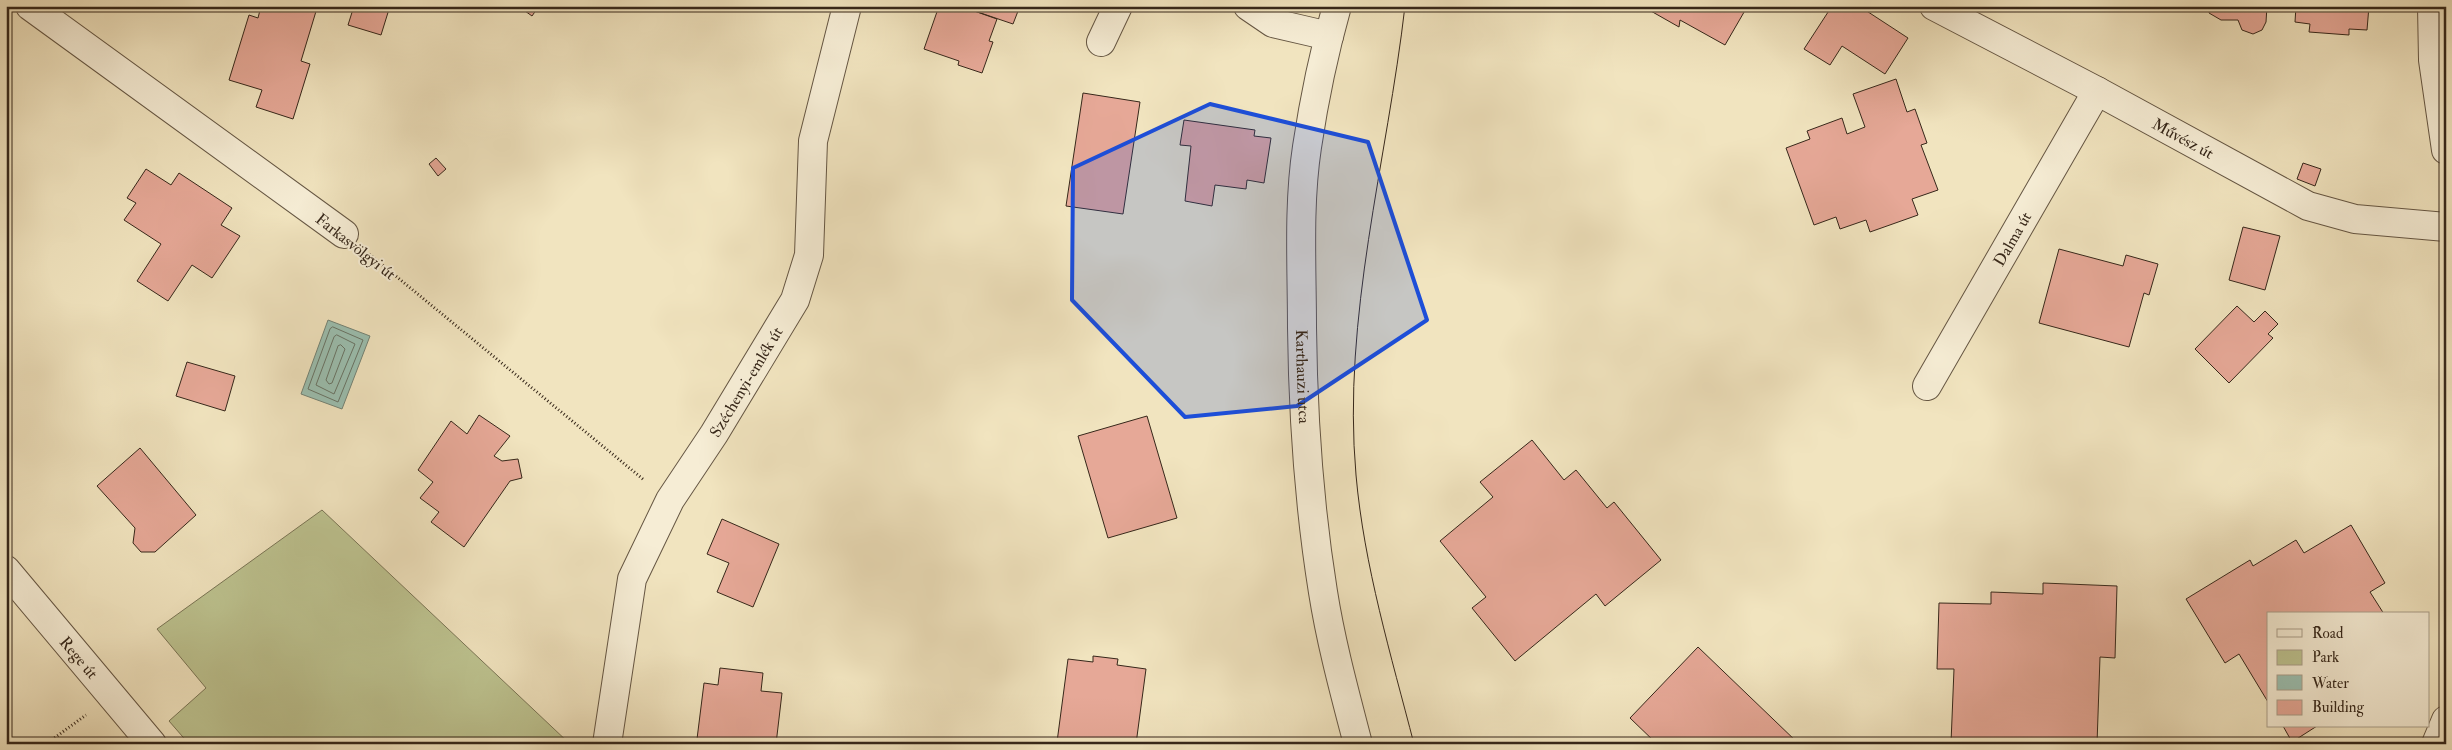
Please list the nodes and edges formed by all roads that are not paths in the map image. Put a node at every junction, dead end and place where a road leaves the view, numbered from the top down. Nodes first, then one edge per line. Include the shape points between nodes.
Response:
1 (30, 6) edge
2 (847, 6) edge
3 (1118, 6) edge
4 (1248, 6) edge
5 (1338, 6) edge
6 (1934, 6) edge
7 (2432, 6) edge
8 (1329, 36) junction
9 (1101, 42) dead end
10 (2097, 91) junction
11 (2446, 150) edge
12 (2446, 227) edge
13 (344, 234) road end
14 (1927, 386) dead end
15 (6, 570) edge
16 (2446, 720) edge
17 (152, 744) edge
18 (607, 744) edge
19 (1358, 744) edge
20 (2436, 744) edge

1 - 13 street, Farkasvölgyi út
2 - 18 street, Széchenyi-emlék út via 813,141 809,255 795,300 670,500 632,580
3 - 9 street
4 - 8 street via 1273,23
5 - 8 street, Karthauzi utca
6 - 10 street, Művész út
7 - 11 street via 2432,60
8 - 19 street, Karthauzi utca via 1307,147 1303,194 1303,380 1309,490 1323,594
10 - 12 street, Művész út via 2308,206 2355,219
10 - 14 street, Dalma út
15 - 17 street, Rege út
16 - 20 street

